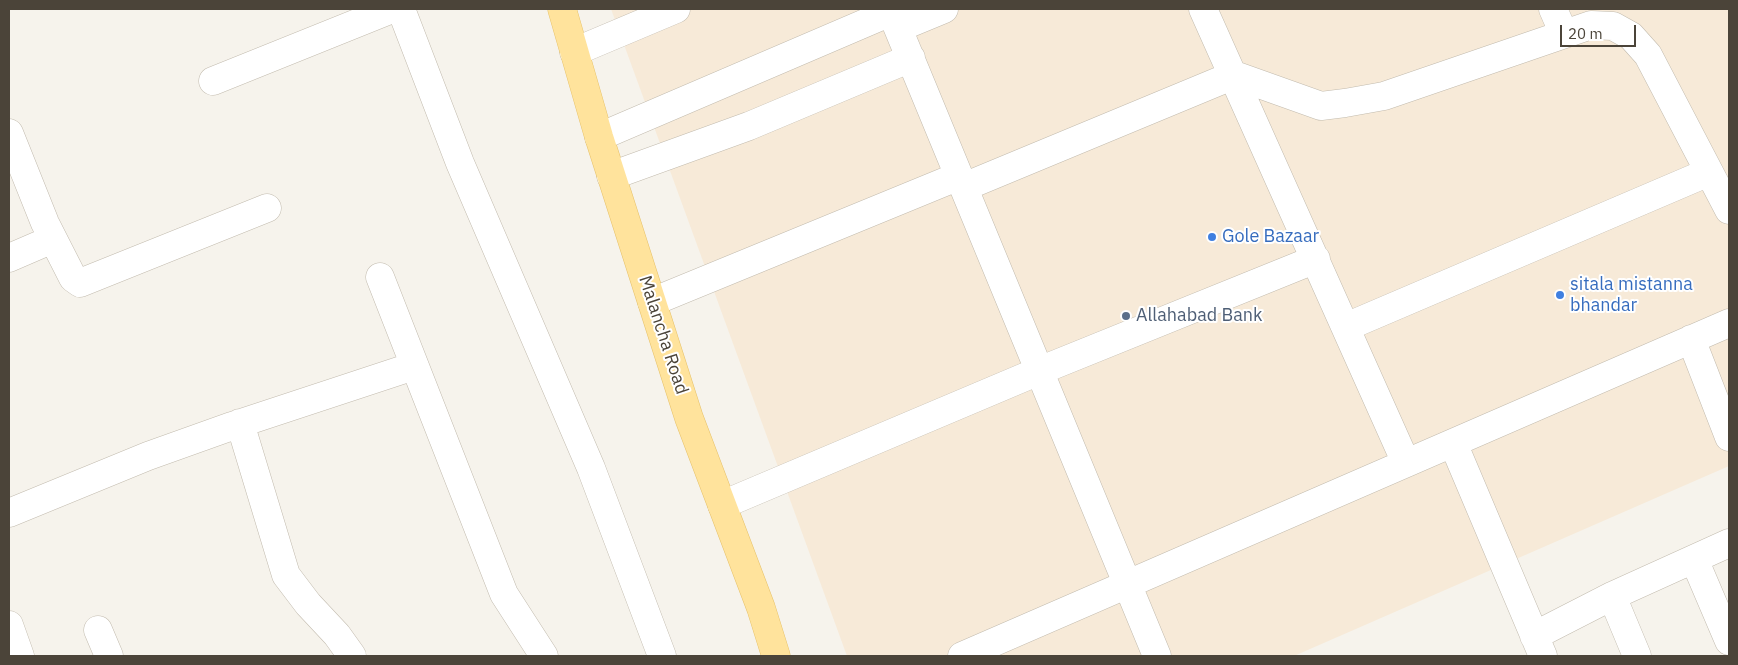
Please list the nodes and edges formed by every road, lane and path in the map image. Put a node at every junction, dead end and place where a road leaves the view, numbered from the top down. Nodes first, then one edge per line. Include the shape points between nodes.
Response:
1 (392, 9) edge
2 (401, 9) edge
3 (562, 9) edge
4 (676, 9) edge
5 (944, 9) edge
6 (1203, 9) edge
7 (1553, 9) edge
8 (893, 16) edge
9 (1564, 34) junction
10 (574, 52) junction
11 (911, 58) junction
12 (1234, 75) junction
13 (213, 81) dead end
14 (9, 133) edge
15 (599, 137) junction
16 (1710, 172) junction
17 (611, 176) junction
18 (962, 182) junction
19 (267, 208) dead end
20 (1729, 210) edge
21 (54, 239) junction
22 (9, 258) edge
23 (1316, 259) junction
24 (380, 277) dead end
25 (652, 302) junction
26 (1729, 323) edge
27 (1346, 327) junction
28 (1691, 339) junction
29 (414, 366) junction
30 (1039, 372) junction
31 (240, 423) junction
32 (1729, 437) edge
33 (1453, 442) junction
34 (1406, 463) junction
35 (722, 505) junction
36 (9, 513) edge
37 (1729, 543) edge
38 (1694, 559) junction
39 (1127, 586) junction
40 (1612, 596) junction
41 (9, 624) edge
42 (98, 630) dead end
43 (1729, 641) edge
44 (1538, 646) edge
45 (20, 656) edge
46 (109, 656) edge
47 (352, 656) edge
48 (544, 656) edge
49 (662, 656) edge
50 (776, 656) edge
51 (962, 656) edge
52 (1157, 656) edge
53 (1637, 656) edge

1 - 13 street
2 - 49 street via 460,163 592,468
3 - 10 main road, Malancha Road
4 - 10 street
5 - 8 street
6 - 12 street
7 - 9 street
8 - 11 street
8 - 15 street
9 - 12 street via 1384,96 1321,106
9 - 16 street via 1591,25 1612,26 1631,36 1648,55
10 - 15 main road, Malancha Road
11 - 17 street via 750,126
11 - 18 street
12 - 18 street
12 - 23 street
14 - 21 street
15 - 17 main road, Malancha Road
16 - 20 street
16 - 27 street
17 - 25 main road, Malancha Road
18 - 25 street
18 - 30 street
19 - 21 street via 80,283 73,278
21 - 22 street
23 - 27 street
23 - 30 street
24 - 29 street
25 - 35 main road, Malancha Road via 689,418
26 - 28 street
27 - 34 street
28 - 32 street
28 - 33 street
29 - 31 street
29 - 48 street via 504,594
30 - 35 street
30 - 39 street
31 - 36 street via 148,456
31 - 47 street via 286,575
33 - 34 street
33 - 44 street
34 - 39 street
35 - 50 main road, Malancha Road
37 - 38 street
38 - 40 street
38 - 43 street
39 - 51 street
39 - 52 street
40 - 44 street
40 - 53 street
41 - 45 street
42 - 46 street

